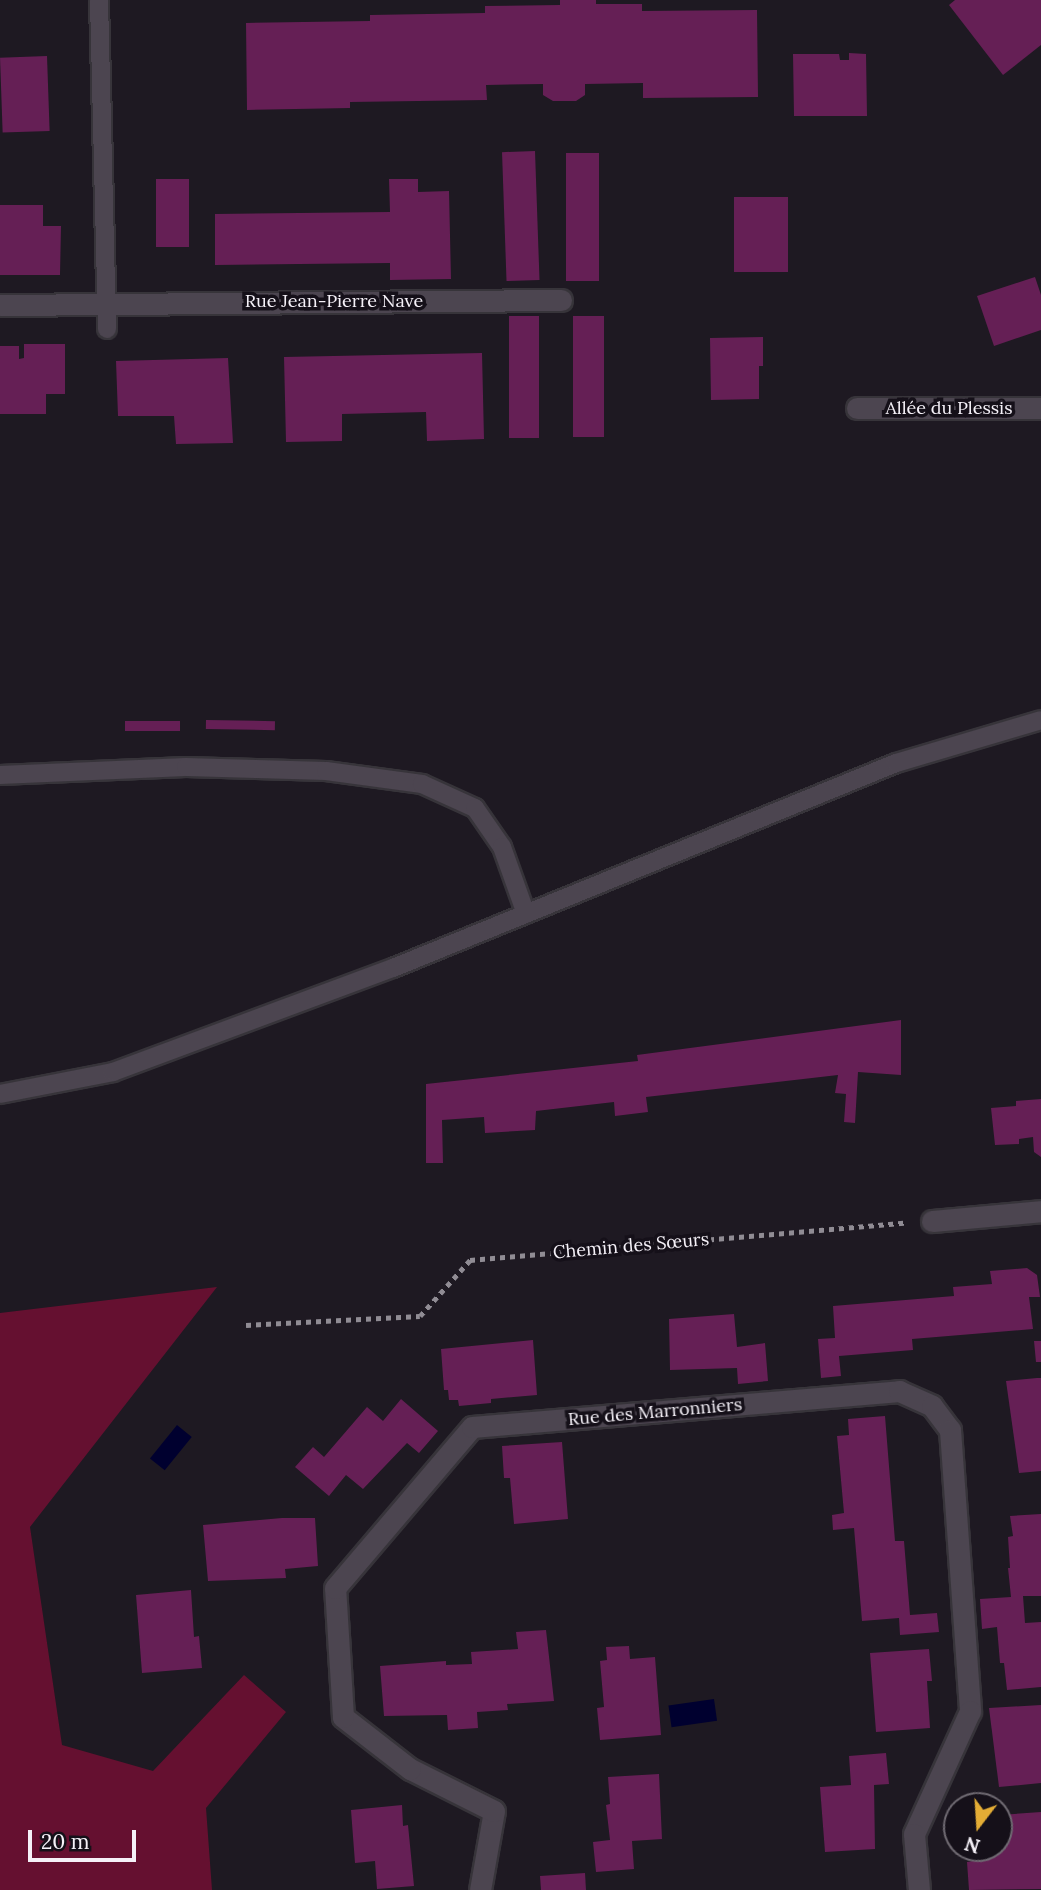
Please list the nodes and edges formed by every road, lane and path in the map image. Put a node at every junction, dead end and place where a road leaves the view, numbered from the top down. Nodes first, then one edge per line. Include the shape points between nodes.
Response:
1 (99, 0) edge
2 (561, 300) dead end
3 (106, 303) junction
4 (0, 305) edge
5 (107, 329) dead end
6 (857, 408) dead end
7 (1041, 408) edge
8 (1041, 720) edge
9 (0, 775) edge
10 (526, 914) junction
11 (0, 1094) edge
12 (1041, 1211) edge
13 (932, 1220) joint
14 (246, 1325) dead end
15 (480, 1890) edge
16 (919, 1890) edge

1 - 3 lane
2 - 3 street, Rue Jean-Pierre Nave
3 - 4 street, Rue Jean-Pierre Nave
3 - 5 lane
6 - 7 street, Allée du Plessis
8 - 10 lane via 896,762
9 - 10 lane via 186,767 326,771 422,784 475,808 502,847
10 - 11 lane via 113,1072
12 - 13 street
13 - 14 path, Chemin des Sœurs via 470,1260 420,1316
15 - 16 street, Rue des Marronniers via 494,1811 410,1769 343,1717 335,1588 472,1427 899,1391 932,1406 950,1430 970,1711 914,1834

